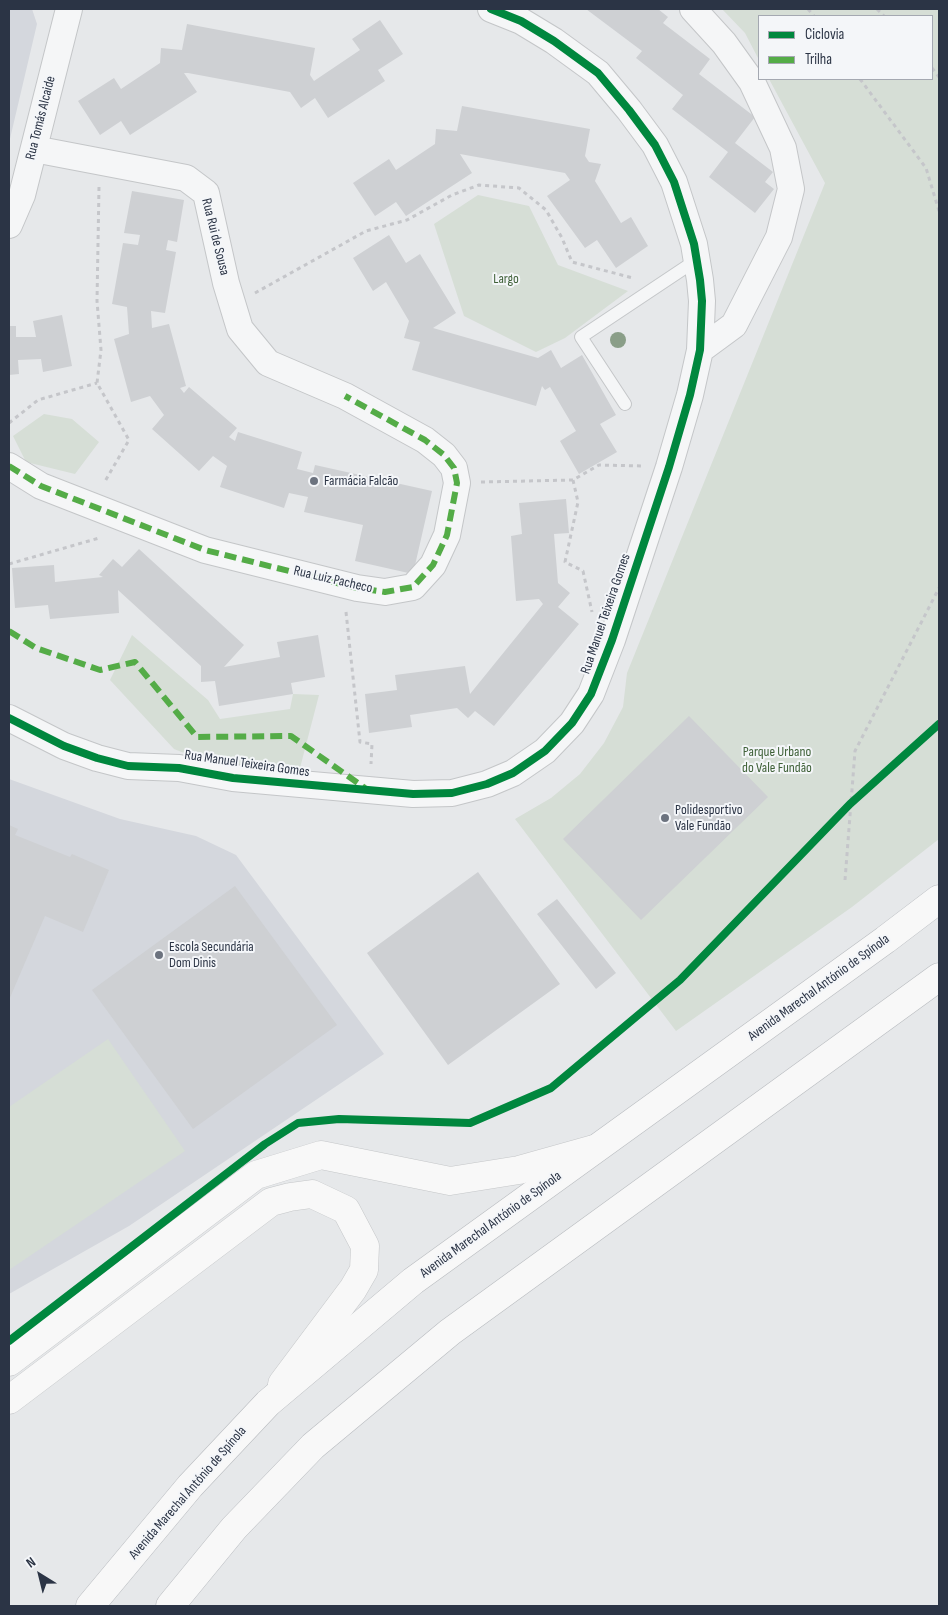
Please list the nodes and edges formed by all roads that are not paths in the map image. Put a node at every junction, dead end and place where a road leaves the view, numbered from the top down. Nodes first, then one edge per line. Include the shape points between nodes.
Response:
1 (69, 9) edge
2 (491, 9) edge
3 (693, 9) edge
4 (34, 150) junction
5 (9, 225) edge
6 (698, 260) junction
7 (700, 350) junction
8 (625, 404) dead end
9 (9, 466) edge
10 (458, 483) joint
11 (9, 718) edge
12 (939, 899) edge
13 (939, 977) edge
14 (939, 1000) edge
15 (828, 1058) junction
16 (598, 1148) junction
17 (9, 1362) edge
18 (9, 1400) edge
19 (268, 1403) junction
20 (91, 1605) edge
21 (170, 1606) edge

1 - 4 street, Rua Tomás Alcaide
2 - 6 street, Rua Manuel Teixeira Gomes via 554,41 598,73 655,145 674,182
3 - 7 street via 724,43 752,82 783,148 791,189 779,237 734,324
4 - 5 street, Rua Tomás Alcaide via 22,195
4 - 10 street, Rua Rui de Sousa via 186,178 206,193 240,329 268,363 345,396 424,440 444,455 454,468
6 - 7 street, Rua Manuel Teixeira Gomes via 702,301
6 - 8 lane via 581,338
7 - 11 street, Rua Manuel Teixeira Gomes via 669,467 618,624 591,694 572,723 546,751 513,773 452,793 413,794 233,778 179,768 128,766 97,758 64,746
9 - 10 street, Rua Luiz Pacheco via 40,486 206,550 385,592 413,587 433,565 447,535
12 - 16 main road, Avenida Marechal António de Spínola
13 - 15 main road
14 - 15 main road
15 - 21 main road via 450,1332 313,1446 234,1528
16 - 17 main road via 519,1170 450,1181 321,1154 256,1175
16 - 19 main road, Avenida Marechal António de Spínola via 413,1282
18 - 19 main road via 271,1202 312,1194 346,1210 365,1246 364,1270
19 - 20 main road, Avenida Marechal António de Spínola via 190,1486

